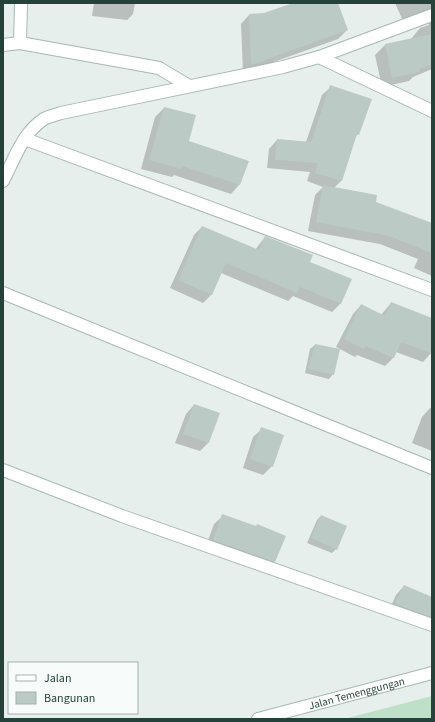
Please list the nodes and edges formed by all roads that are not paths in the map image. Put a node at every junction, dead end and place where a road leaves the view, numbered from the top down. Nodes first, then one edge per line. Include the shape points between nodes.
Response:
1 (21, 3) edge
2 (432, 15) edge
3 (20, 43) junction
4 (3, 45) edge
5 (319, 57) junction
6 (189, 86) junction
7 (432, 111) edge
8 (25, 139) junction
9 (3, 181) edge
10 (432, 290) edge
11 (3, 293) edge
12 (432, 468) edge
13 (3, 470) edge
14 (432, 625) edge
15 (432, 673) edge
16 (258, 719) edge

1 - 3 street
2 - 5 street
3 - 4 street
3 - 6 street via 159,68
5 - 6 street
5 - 7 street
6 - 8 street via 61,113 44,119 32,128
8 - 9 street
8 - 10 street
11 - 12 street
13 - 14 street via 122,516
15 - 16 street, Jalan Temenggungan

